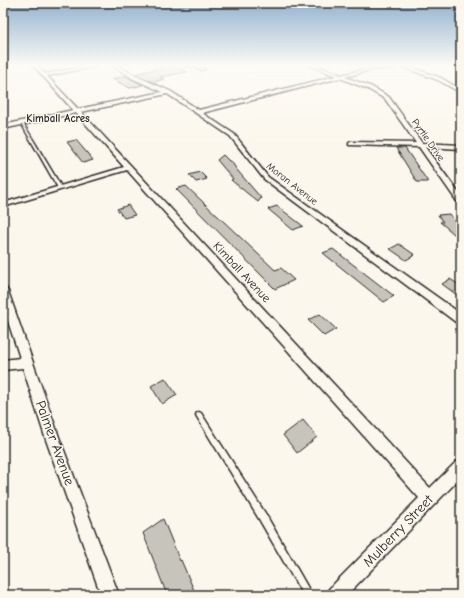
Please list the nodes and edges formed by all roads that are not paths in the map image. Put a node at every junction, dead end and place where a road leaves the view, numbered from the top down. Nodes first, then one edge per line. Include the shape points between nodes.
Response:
1 (60, 93) edge
2 (164, 93) edge
3 (169, 93) edge
4 (276, 93) edge
5 (378, 93) edge
6 (77, 111) junction
7 (198, 112) junction
8 (22, 123) junction
9 (3, 127) edge
10 (351, 144) dead end
11 (421, 145) junction
12 (461, 147) edge
13 (127, 168) junction
14 (60, 188) junction
15 (461, 201) edge
16 (3, 205) edge
17 (3, 291) edge
18 (461, 320) edge
19 (27, 363) junction
20 (3, 365) edge
21 (199, 415) dead end
22 (461, 466) edge
23 (430, 498) junction
24 (110, 595) edge
25 (308, 595) edge
26 (335, 595) edge

1 - 6 street, Kimball Avenue
2 - 6 street
3 - 7 street, Moran Avenue
4 - 7 street
5 - 11 street, Pyrtle Drive via 387,98
6 - 8 street
6 - 13 street, Kimball Avenue
7 - 18 street, Moran Avenue via 237,140 266,178
8 - 9 street
8 - 14 lane
10 - 11 street
11 - 12 street
11 - 15 street, Pyrtle Drive
13 - 14 street
13 - 23 street, Kimball Avenue via 142,181
14 - 16 street
17 - 19 street, Palmer Avenue
19 - 20 street
19 - 24 street, Palmer Avenue
21 - 25 lane
22 - 23 street, Mulberry Street
23 - 26 street, Mulberry Street

